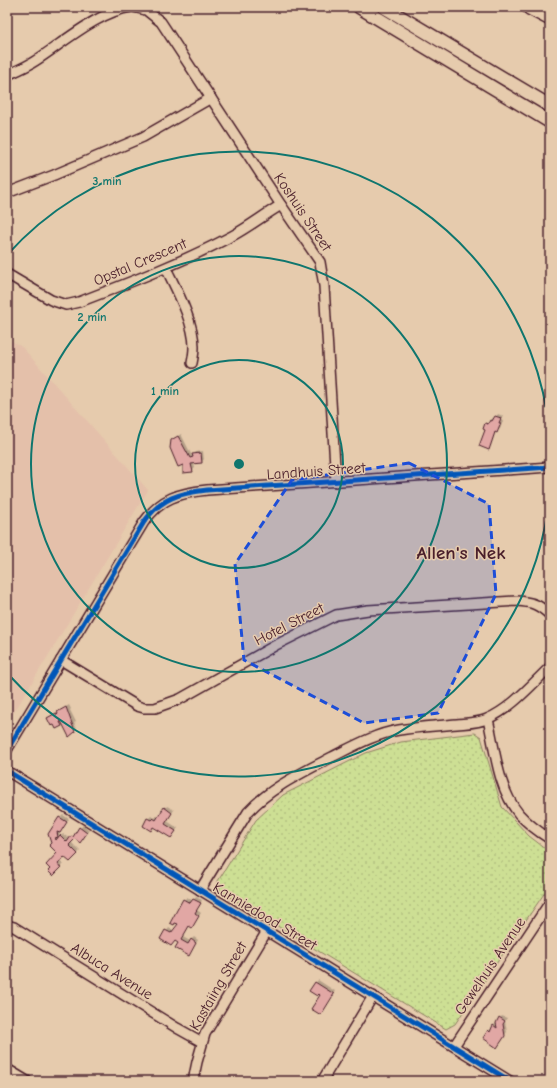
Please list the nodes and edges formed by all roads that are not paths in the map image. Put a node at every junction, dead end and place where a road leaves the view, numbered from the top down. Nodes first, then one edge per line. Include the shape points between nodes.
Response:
1 (132, 7) edge
2 (359, 7) edge
3 (384, 7) edge
4 (526, 7) edge
5 (550, 22) edge
6 (7, 75) edge
7 (211, 98) junction
8 (550, 106) edge
9 (550, 122) edge
10 (7, 193) edge
11 (281, 205) junction
12 (166, 268) junction
13 (7, 274) edge
14 (192, 363) dead end
15 (550, 467) edge
16 (336, 482) junction
17 (550, 615) edge
18 (61, 660) junction
19 (550, 666) edge
20 (488, 719) junction
21 (7, 750) edge
22 (7, 771) edge
23 (550, 839) edge
24 (200, 890) junction
25 (550, 902) edge
26 (7, 925) edge
27 (267, 931) junction
28 (373, 996) junction
29 (202, 1042) junction
30 (454, 1046) junction
31 (7, 1069) edge
32 (27, 1081) edge
33 (193, 1081) edge
34 (322, 1081) edge
35 (510, 1081) edge

1 - 6 street via 115,11 92,23 33,62
1 - 7 street, Koshuis Street via 146,10 161,22
2 - 9 main road
3 - 8 main road
4 - 5 street
7 - 10 street via 143,137
7 - 11 street, Koshuis Street
11 - 12 street, Opstal Crescent via 233,236
11 - 16 street, Koshuis Street via 320,262 323,274
12 - 13 street, Opstal Crescent via 66,305 51,300
12 - 14 street via 192,333
15 - 16 street, Landhuis Street
16 - 18 street, Landhuis Street via 188,492 165,501 144,522
17 - 18 street, Hotel Street via 530,602 517,601 368,610 336,615 276,645 180,699 155,708 138,706
18 - 21 street, Landhuis Street
19 - 20 street via 520,696
20 - 23 street via 501,779 510,802 527,822
20 - 24 street via 400,730 377,736 280,784 248,812
22 - 24 street, Kanniedood Street
24 - 27 street, Kanniedood Street
25 - 30 street, Gewelhuis Avenue
26 - 29 street, Albuca Avenue
27 - 28 street, Kanniedood Street
27 - 29 street, Kastaiing Street
28 - 30 street, Kanniedood Street
28 - 34 street
29 - 33 street, Kastaiing Street
30 - 35 street, Kanniedood Street
31 - 32 street

